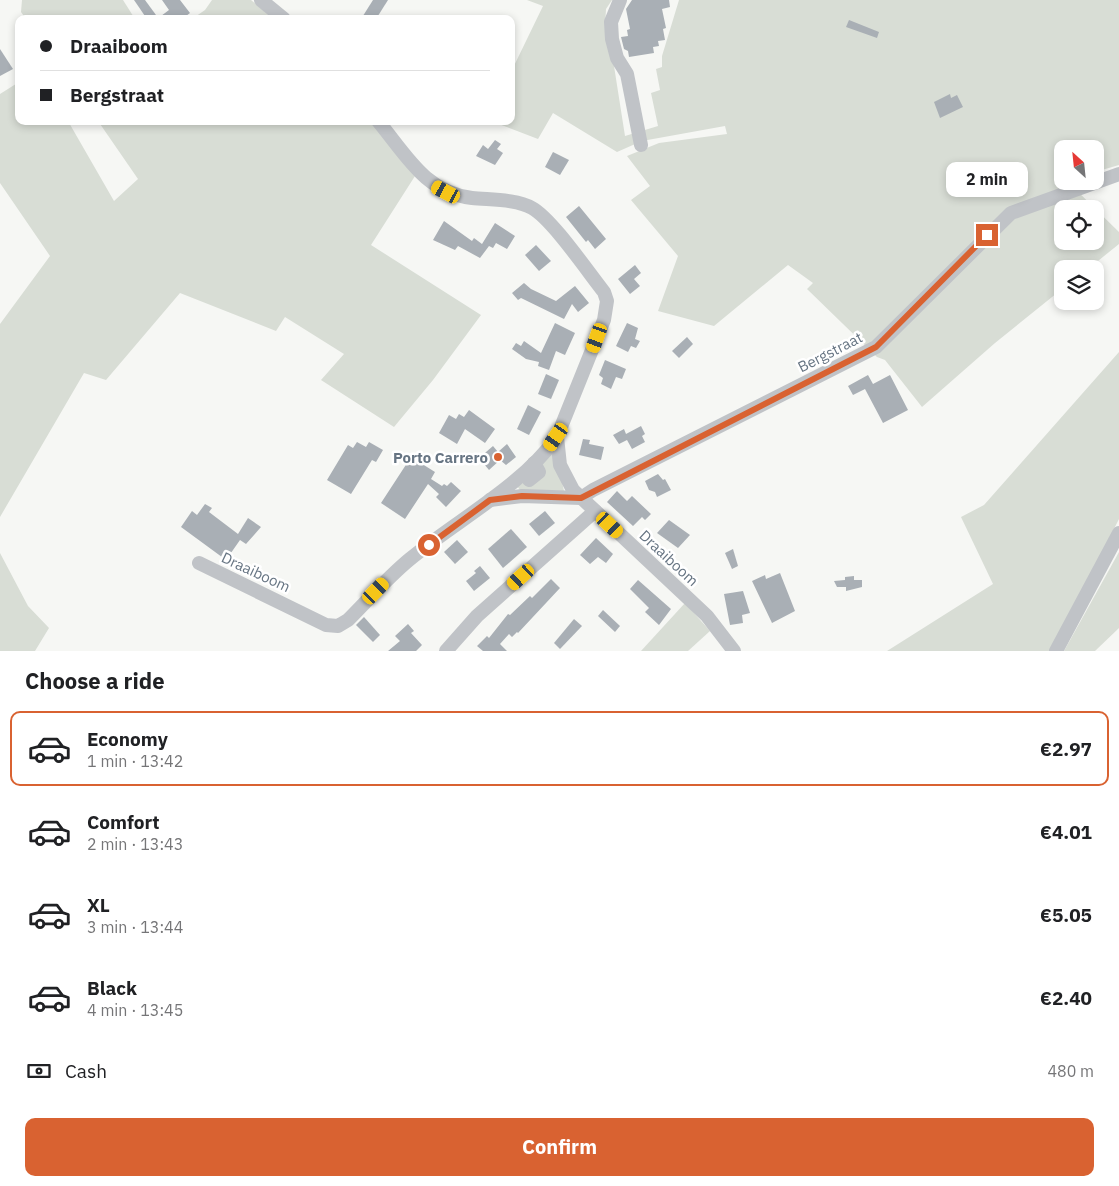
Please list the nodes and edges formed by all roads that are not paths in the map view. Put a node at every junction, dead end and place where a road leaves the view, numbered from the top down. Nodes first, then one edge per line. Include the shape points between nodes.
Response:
1 (261, 0) edge
2 (620, 0) edge
3 (279, 15) edge
4 (381, 125) edge
5 (641, 145) dead end
6 (1119, 174) edge
7 (556, 437) junction
8 (534, 463) junction
9 (529, 480) dead end
10 (581, 498) junction
11 (490, 500) junction
12 (595, 511) junction
13 (1119, 533) edge
14 (199, 563) dead end
15 (446, 651) edge
16 (734, 651) edge
17 (1056, 651) edge

1 - 3 street
2 - 5 street via 611,22 612,39 617,58 627,74
4 - 7 street, Draaiboom via 431,184 462,197 522,204 542,215 604,292 607,301 604,320
6 - 10 street, Bergstraat via 1011,213 876,347
7 - 8 street, Draaiboom
7 - 10 street, Draaiboom via 565,476
8 - 9 street via 539,472
8 - 11 street, Draaiboom
10 - 11 street, Draaiboom via 522,496
10 - 12 street, Draaiboom
11 - 14 street, Draaiboom via 412,558 338,626 326,625
12 - 15 street via 477,616
12 - 16 street, Draaiboom via 701,611
13 - 17 street

